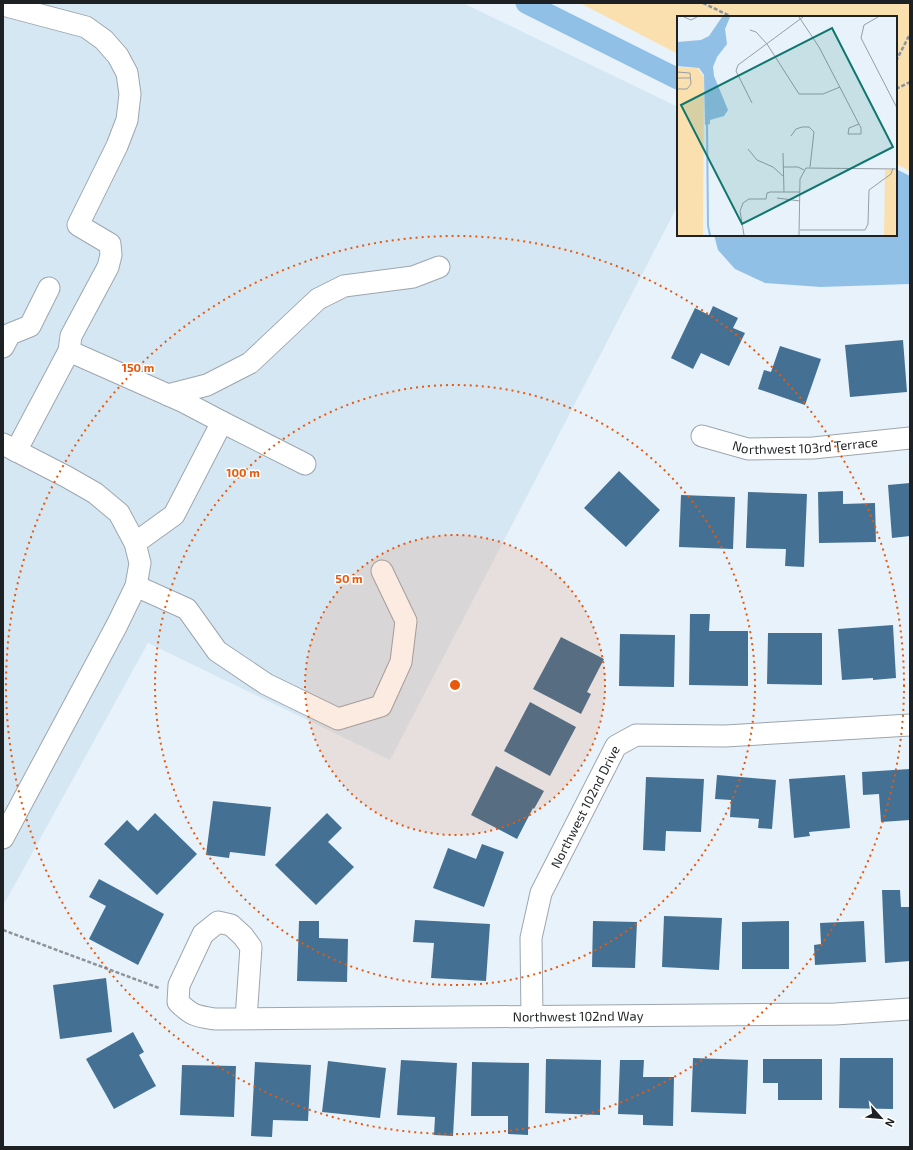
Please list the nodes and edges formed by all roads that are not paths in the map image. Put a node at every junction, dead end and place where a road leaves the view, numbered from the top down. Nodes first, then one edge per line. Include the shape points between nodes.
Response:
1 (3, 5) edge
2 (439, 267) dead end
3 (49, 288) dead end
4 (3, 347) edge
5 (69, 351) junction
6 (168, 395) junction
7 (222, 422) junction
8 (702, 436) dead end
9 (910, 438) edge
10 (10, 447) edge
11 (305, 464) dead end
12 (135, 543) junction
13 (382, 571) dead end
14 (136, 586) junction
15 (910, 725) edge
16 (3, 838) edge
17 (910, 1009) edge
18 (532, 1017) junction
19 (246, 1019) junction

1 - 5 street via 86,27 104,40 118,56 127,73 130,94 127,120 78,225 110,244 111,255 108,267 71,336
2 - 6 street via 413,277 344,286 318,299 250,363 207,385
3 - 4 street via 30,326 10,334
5 - 6 street
5 - 10 street
6 - 7 street
7 - 11 street
7 - 12 street via 174,514
8 - 9 street, Northwest 103rd Terrace via 748,449 813,448
10 - 12 street via 96,493 119,513
12 - 14 street via 140,562
13 - 14 street via 406,621 401,662 381,706 338,719 266,684 217,651 187,609
14 - 16 street
15 - 18 street, Northwest 102nd Drive via 725,736 636,735 616,746 541,893 531,938
17 - 18 street, Northwest 102nd Way via 835,1014
18 - 19 street, Northwest 102nd Way
19 - 19 street, Northwest 102nd Way via 251,947 231,925 218,922 203,934 179,984 178,1002 188,1012 200,1017

